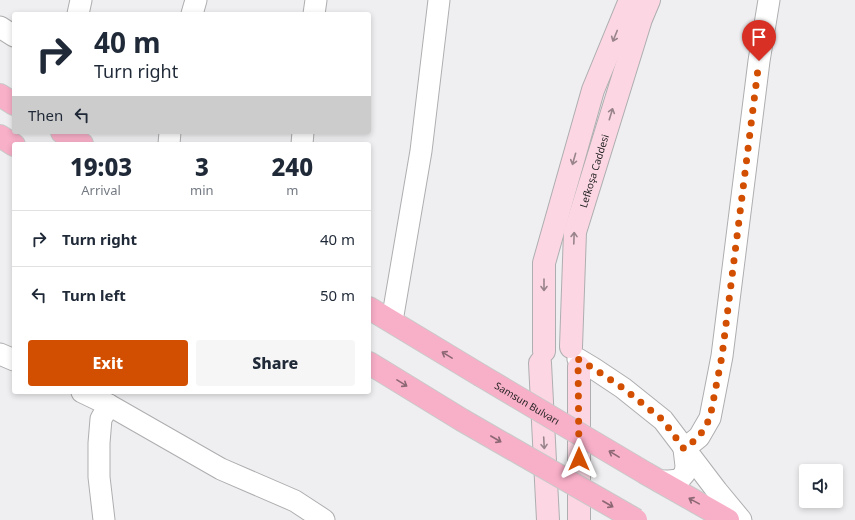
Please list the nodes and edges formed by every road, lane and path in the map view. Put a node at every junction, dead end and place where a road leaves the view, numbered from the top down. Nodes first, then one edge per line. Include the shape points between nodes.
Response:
1 (81, 0) edge
2 (196, 0) edge
3 (316, 0) edge
4 (439, 0) edge
5 (630, 0) edge
6 (648, 0) edge
7 (769, 0) edge
8 (78, 12) edge
9 (193, 12) edge
10 (314, 12) edge
11 (0, 27) edge
12 (12, 35) edge
13 (0, 95) edge
14 (12, 103) edge
15 (65, 134) edge
16 (0, 136) edge
17 (79, 142) edge
18 (12, 144) edge
19 (371, 309) edge
20 (392, 321) junction
21 (0, 354) edge
22 (542, 357) junction
23 (576, 358) junction
24 (12, 359) edge
25 (371, 364) edge
26 (86, 394) edge
27 (109, 405) junction
28 (684, 449) junction
29 (653, 477) junction
30 (296, 511) edge
31 (104, 520) edge
32 (324, 520) edge
33 (548, 520) edge
34 (579, 520) edge
35 (636, 520) edge
36 (728, 520) edge
37 (741, 520) edge

1 - 8 street
2 - 9 street
3 - 10 street
4 - 20 street via 422,151
5 -> 22 street via 593,90 544,263
23 -> 6 street, Lefkoşa Caddesi via 574,232
7 - 28 street via 722,356 710,418 699,437
11 - 12 street
13 - 14 main road
15 - 17 main road
16 - 18 main road
19 - 20 main road, Samsun Bulvarı
29 -> 20 main road, Samsun Bulvarı, bridge
21 - 24 street
22 - 23 street via 549,347 562,343 568,345
22 - 23 street via 544,374 554,381 566,381 576,374
22 -> 33 street
23 - 28 street via 623,388 663,420
23 - 34 street, Lefkoşa Caddesi
25 -> 35 main road, bridge
26 - 27 street
27 - 30 street
27 - 31 street via 101,418 99,443 99,477
28 - 29 street via 685,473 679,480 669,482
28 - 37 street
36 -> 29 main road, Samsun Bulvarı
30 - 32 street

